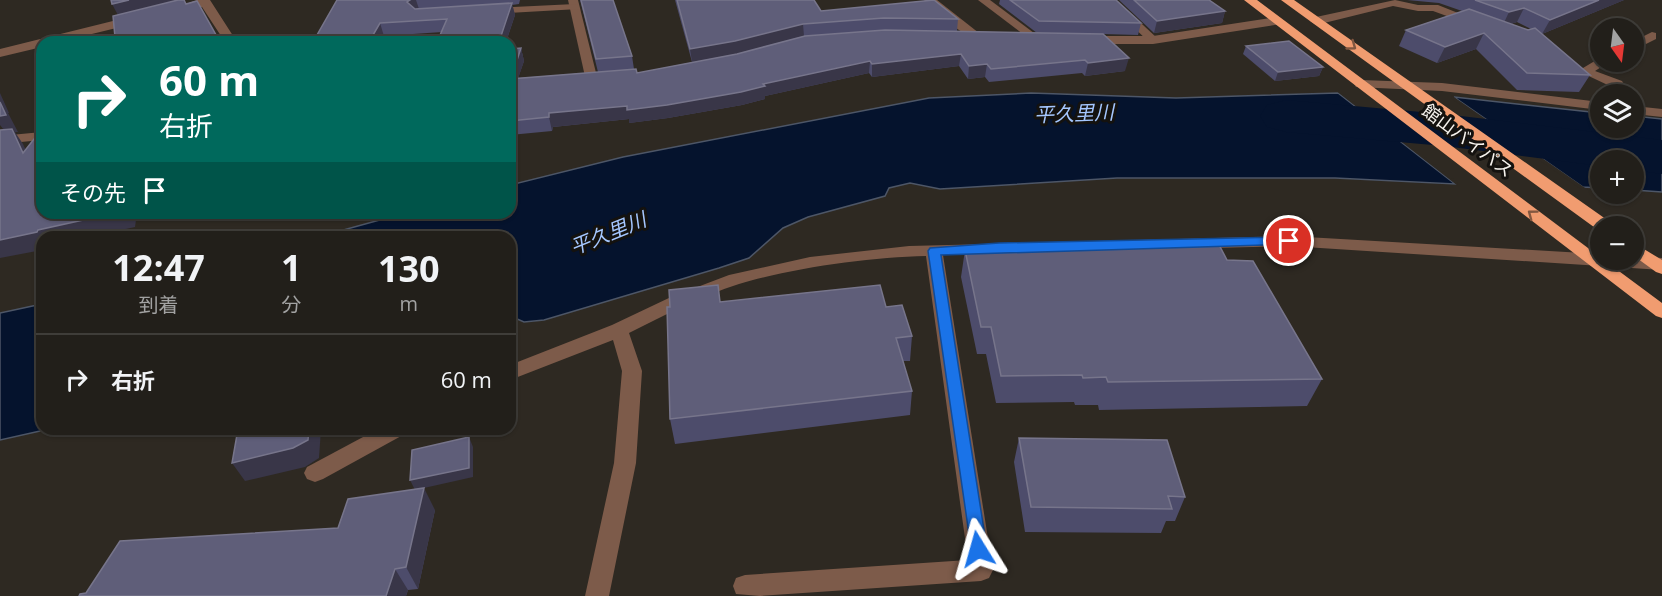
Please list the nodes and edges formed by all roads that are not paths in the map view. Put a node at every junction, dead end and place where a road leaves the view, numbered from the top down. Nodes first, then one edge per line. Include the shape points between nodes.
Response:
1 (930, 0) edge
2 (983, 0) edge
3 (1110, 0) edge
4 (1250, 0) edge
5 (1287, 0) edge
6 (204, 1) edge
7 (574, 3) edge
8 (479, 12) edge
9 (1277, 21) junction
10 (1316, 21) junction
11 (1493, 30) edge
12 (68, 36) edge
13 (227, 36) edge
14 (1652, 36) dead end
15 (955, 37) edge
16 (1013, 38) edge
17 (1042, 39) joint
18 (1071, 39) edge
19 (1153, 40) junction
20 (1644, 40) edge
21 (36, 44) edge
22 (0, 53) edge
23 (1590, 68) edge
24 (608, 79) edge
25 (586, 81) joint
26 (1617, 84) edge
27 (1364, 87) junction
28 (1409, 88) junction
29 (1590, 105) edge
30 (1644, 111) edge
31 (1662, 112) edge
32 (36, 137) edge
33 (0, 140) edge
34 (1590, 216) edge
35 (934, 251) junction
36 (1590, 254) edge
37 (1590, 257) edge
38 (1610, 270) edge
39 (1662, 312) edge
40 (619, 330) junction
41 (516, 371) edge
42 (385, 435) edge
43 (315, 473) dead end
44 (745, 586) dead end
45 (597, 596) edge

1 - 15 street via 951,19 984,37
2 - 17 lane
3 - 19 lane
4 - 9 highway, 館山バイパス
5 - 10 highway, 館山バイパス
6 - 12 street
6 - 13 street
7 - 8 street
7 - 25 lane
9 - 19 street
9 - 27 highway, 館山バイパス
10 - 11 street via 1393,3 1434,7
10 -> 28 highway, 館山バイパス
14 - 20 street
16 - 17 street
18 - 19 street
21 - 22 street
23 - 26 street via 1584,71
24 - 25 street
27 - 28 street
36 -> 27 highway, 館山バイパス
28 - 29 street
28 - 34 highway, 館山バイパス
30 - 31 street
32 - 33 street
35 - 37 street via 1289,241
35 - 40 street via 810,263 735,279 677,301
35 - 44 street via 981,570
38 - 39 highway, 館山バイパス
40 - 41 street
40 - 45 street via 632,370 626,452
42 - 43 street

